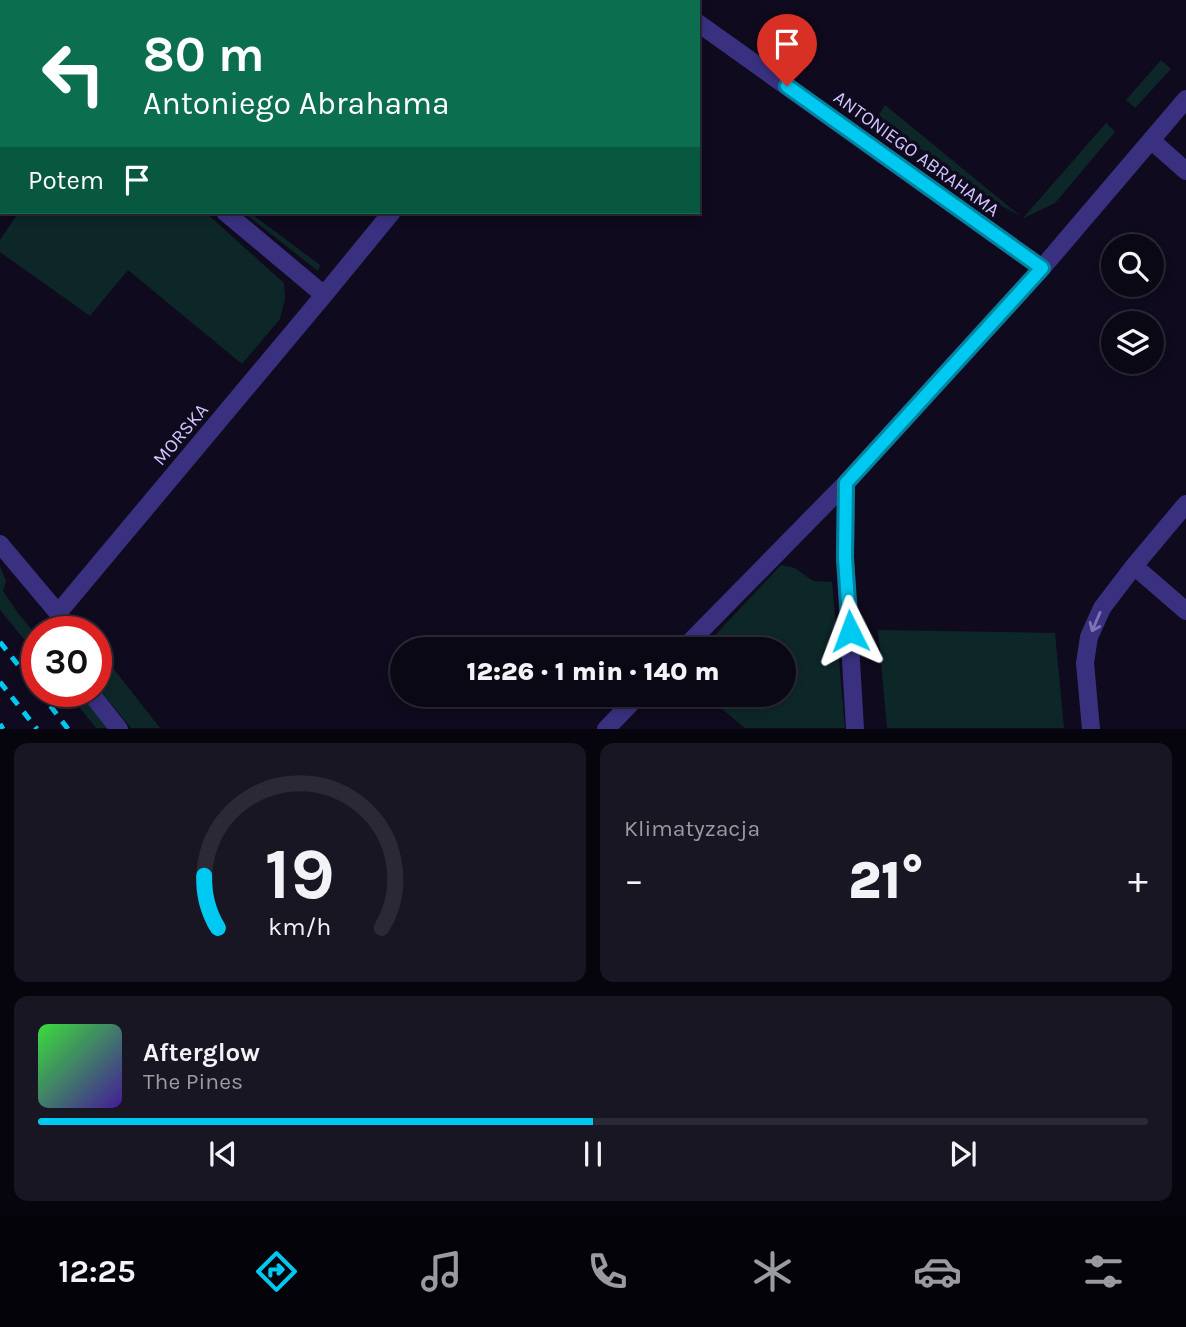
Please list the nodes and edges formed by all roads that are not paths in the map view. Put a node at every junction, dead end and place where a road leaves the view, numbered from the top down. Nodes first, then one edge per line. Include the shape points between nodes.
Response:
1 (700, 24) edge
2 (1186, 99) edge
3 (1151, 140) junction
4 (1186, 171) edge
5 (227, 214) edge
6 (390, 214) edge
7 (1042, 268) junction
8 (324, 295) junction
9 (846, 483) junction
10 (1186, 504) edge
11 (0, 544) edge
12 (1134, 566) junction
13 (1186, 611) edge
14 (58, 613) junction
15 (58, 616) edge
16 (695, 637) edge
17 (102, 707) edge
18 (627, 707) edge
19 (119, 729) edge
20 (606, 729) edge
21 (856, 729) edge
22 (1091, 729) edge

1 - 7 street, ANTONIEGO ABRAHAMA
2 - 3 street
3 - 4 street
3 - 7 street
5 - 8 street
6 - 8 street, MORSKA
7 - 9 street
8 - 14 street, MORSKA
9 - 16 street
9 - 21 street via 845,558
10 - 12 street
11 - 14 street
12 - 13 street
12 -> 22 street via 1102,608 1090,637 1085,663
14 - 15 street
17 - 19 street
18 - 20 street

